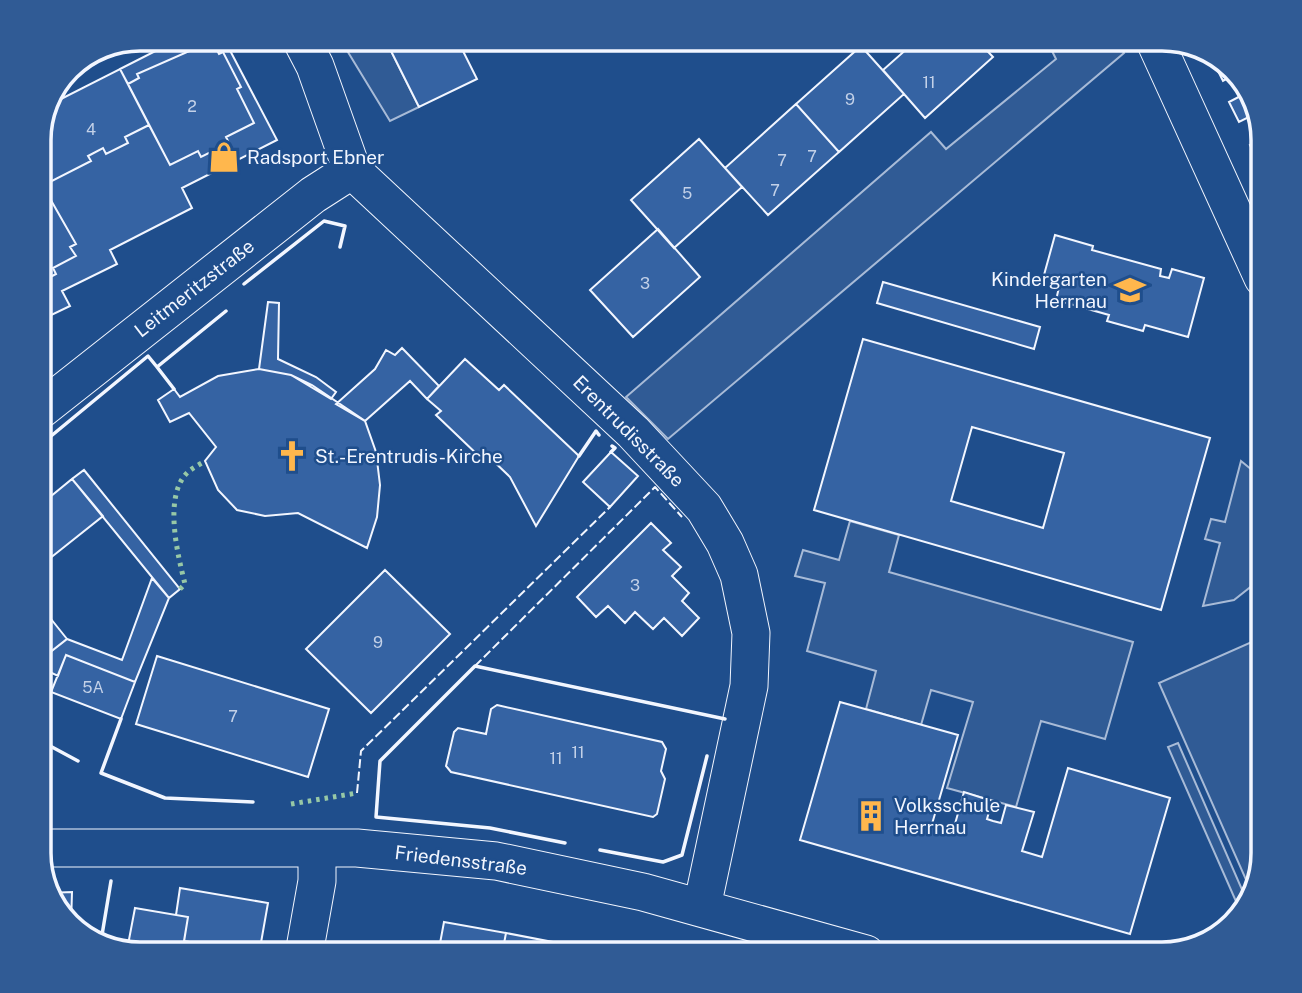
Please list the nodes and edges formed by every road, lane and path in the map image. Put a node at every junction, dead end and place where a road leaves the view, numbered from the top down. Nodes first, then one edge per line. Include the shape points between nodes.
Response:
1 (308, 51) edge
2 (1160, 51) edge
3 (352, 170) junction
4 (1251, 250) edge
5 (51, 402) edge
6 (51, 841) edge
7 (317, 848) junction
8 (702, 907) junction
9 (306, 942) edge
10 (824, 942) edge

1 - 3 street, Erentrudisstraße
2 - 4 street
3 - 5 street, Leitmeritzstraße via 313,195
3 - 8 street, Erentrudisstraße via 633,432 704,508 725,543 739,575 751,633 749,686
6 - 7 street, Friedensstraße
7 - 8 street, Friedensstraße via 496,861
7 - 9 street via 317,881
8 - 10 street, Friedensstraße

